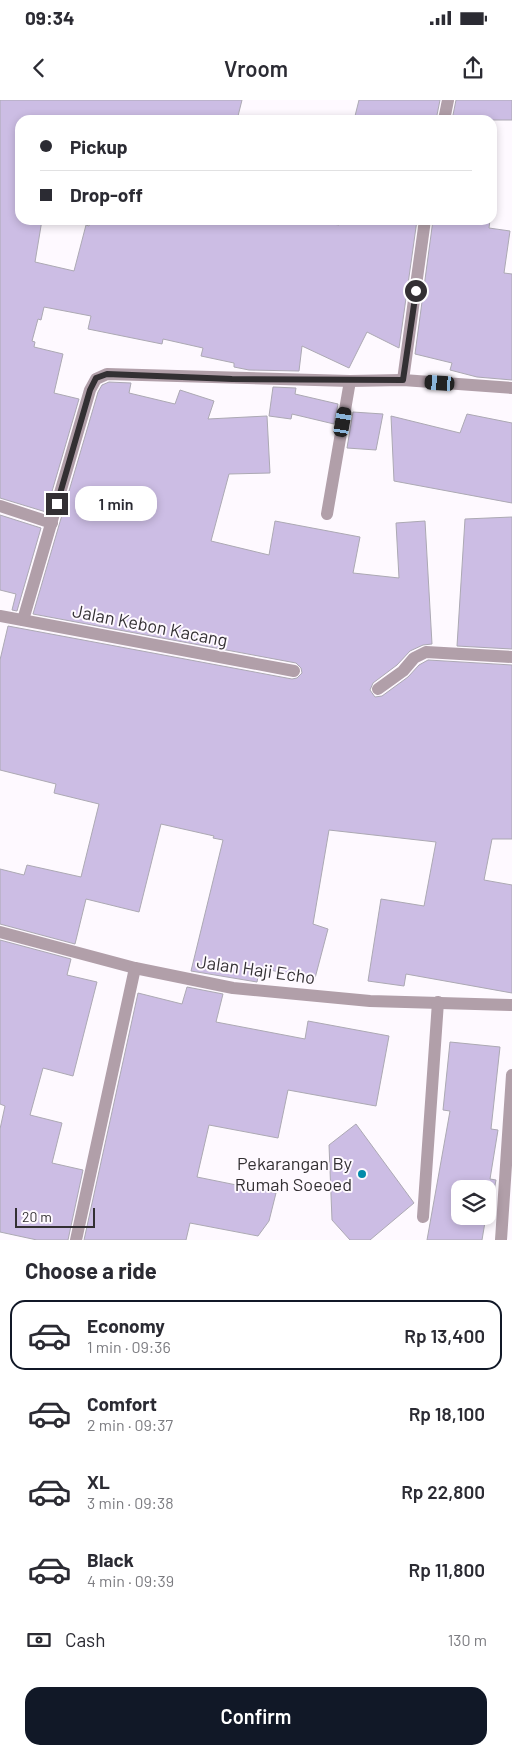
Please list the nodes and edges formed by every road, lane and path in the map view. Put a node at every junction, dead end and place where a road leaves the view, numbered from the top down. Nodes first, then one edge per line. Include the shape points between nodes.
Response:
1 (448, 100) edge
2 (445, 115) edge
3 (424, 225) edge
4 (403, 380) junction
5 (350, 381) junction
6 (512, 388) edge
7 (0, 506) edge
8 (327, 514) dead end
9 (52, 523) junction
10 (0, 616) edge
11 (23, 620) junction
12 (512, 657) edge
13 (294, 671) dead end
14 (378, 689) dead end
15 (0, 932) edge
16 (135, 968) junction
17 (438, 1002) junction
18 (512, 1005) edge
19 (512, 1075) edge
20 (423, 1217) dead end
21 (76, 1240) edge
22 (501, 1240) edge

1 - 2 street
3 - 4 street
4 - 5 street
4 - 6 street
5 - 8 street
5 - 9 street via 107,374 96,378
7 - 9 street
9 - 11 street
10 - 11 street, Jalan Kebon Kacang
11 - 13 street, Jalan Kebon Kacang
12 - 14 street via 426,652 414,658 403,672
15 - 16 street, Jalan Haji Echo
16 - 17 street, Jalan Haji Echo via 233,988 370,1001
16 - 21 street
17 - 18 street, Jalan Haji Echo
17 - 20 street
19 - 22 street

